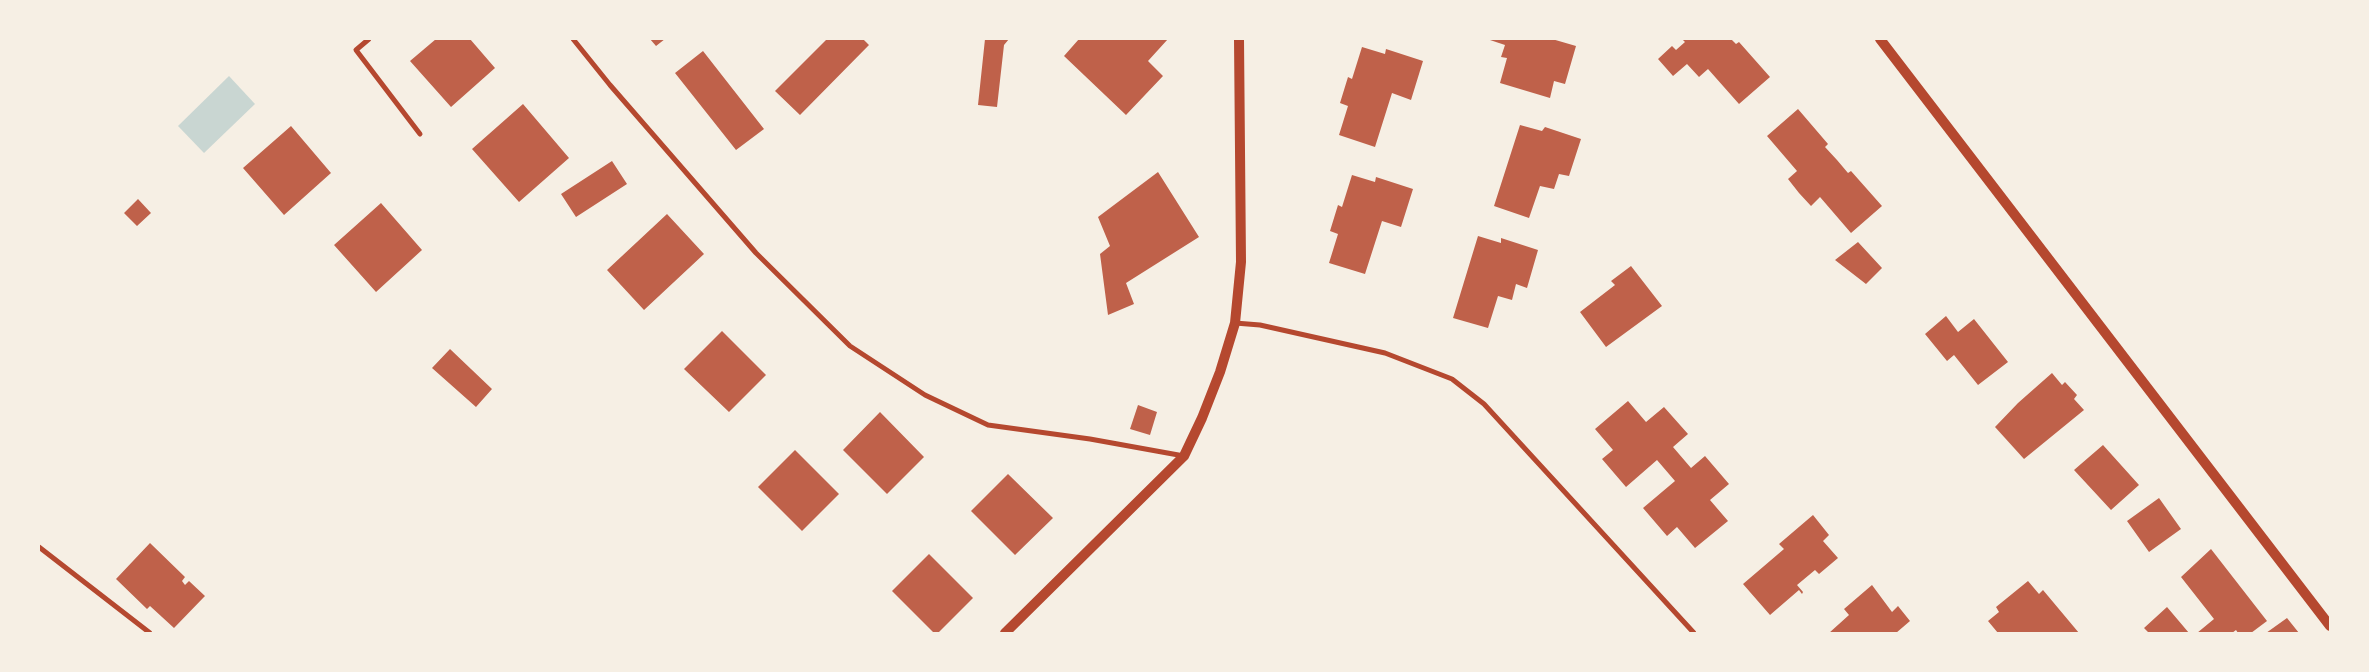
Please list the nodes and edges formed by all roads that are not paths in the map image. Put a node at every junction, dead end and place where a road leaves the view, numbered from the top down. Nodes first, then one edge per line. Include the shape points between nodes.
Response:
1 (369, 39) edge
2 (574, 39) edge
3 (1238, 39) edge
4 (1880, 39) edge
5 (420, 134) dead end
6 (1235, 323) junction
7 (1184, 456) junction
8 (39, 548) edge
9 (2330, 626) edge
10 (150, 633) edge
11 (1005, 633) edge
12 (1694, 633) edge

1 - 5 street via 356,50
2 - 7 street via 756,254 850,346 925,395 988,425
3 - 6 main road via 1241,262
4 - 9 main road
6 - 7 main road via 1220,372
6 - 12 street via 1260,325 1385,352 1452,379 1484,404
7 - 11 main road
8 - 10 street

